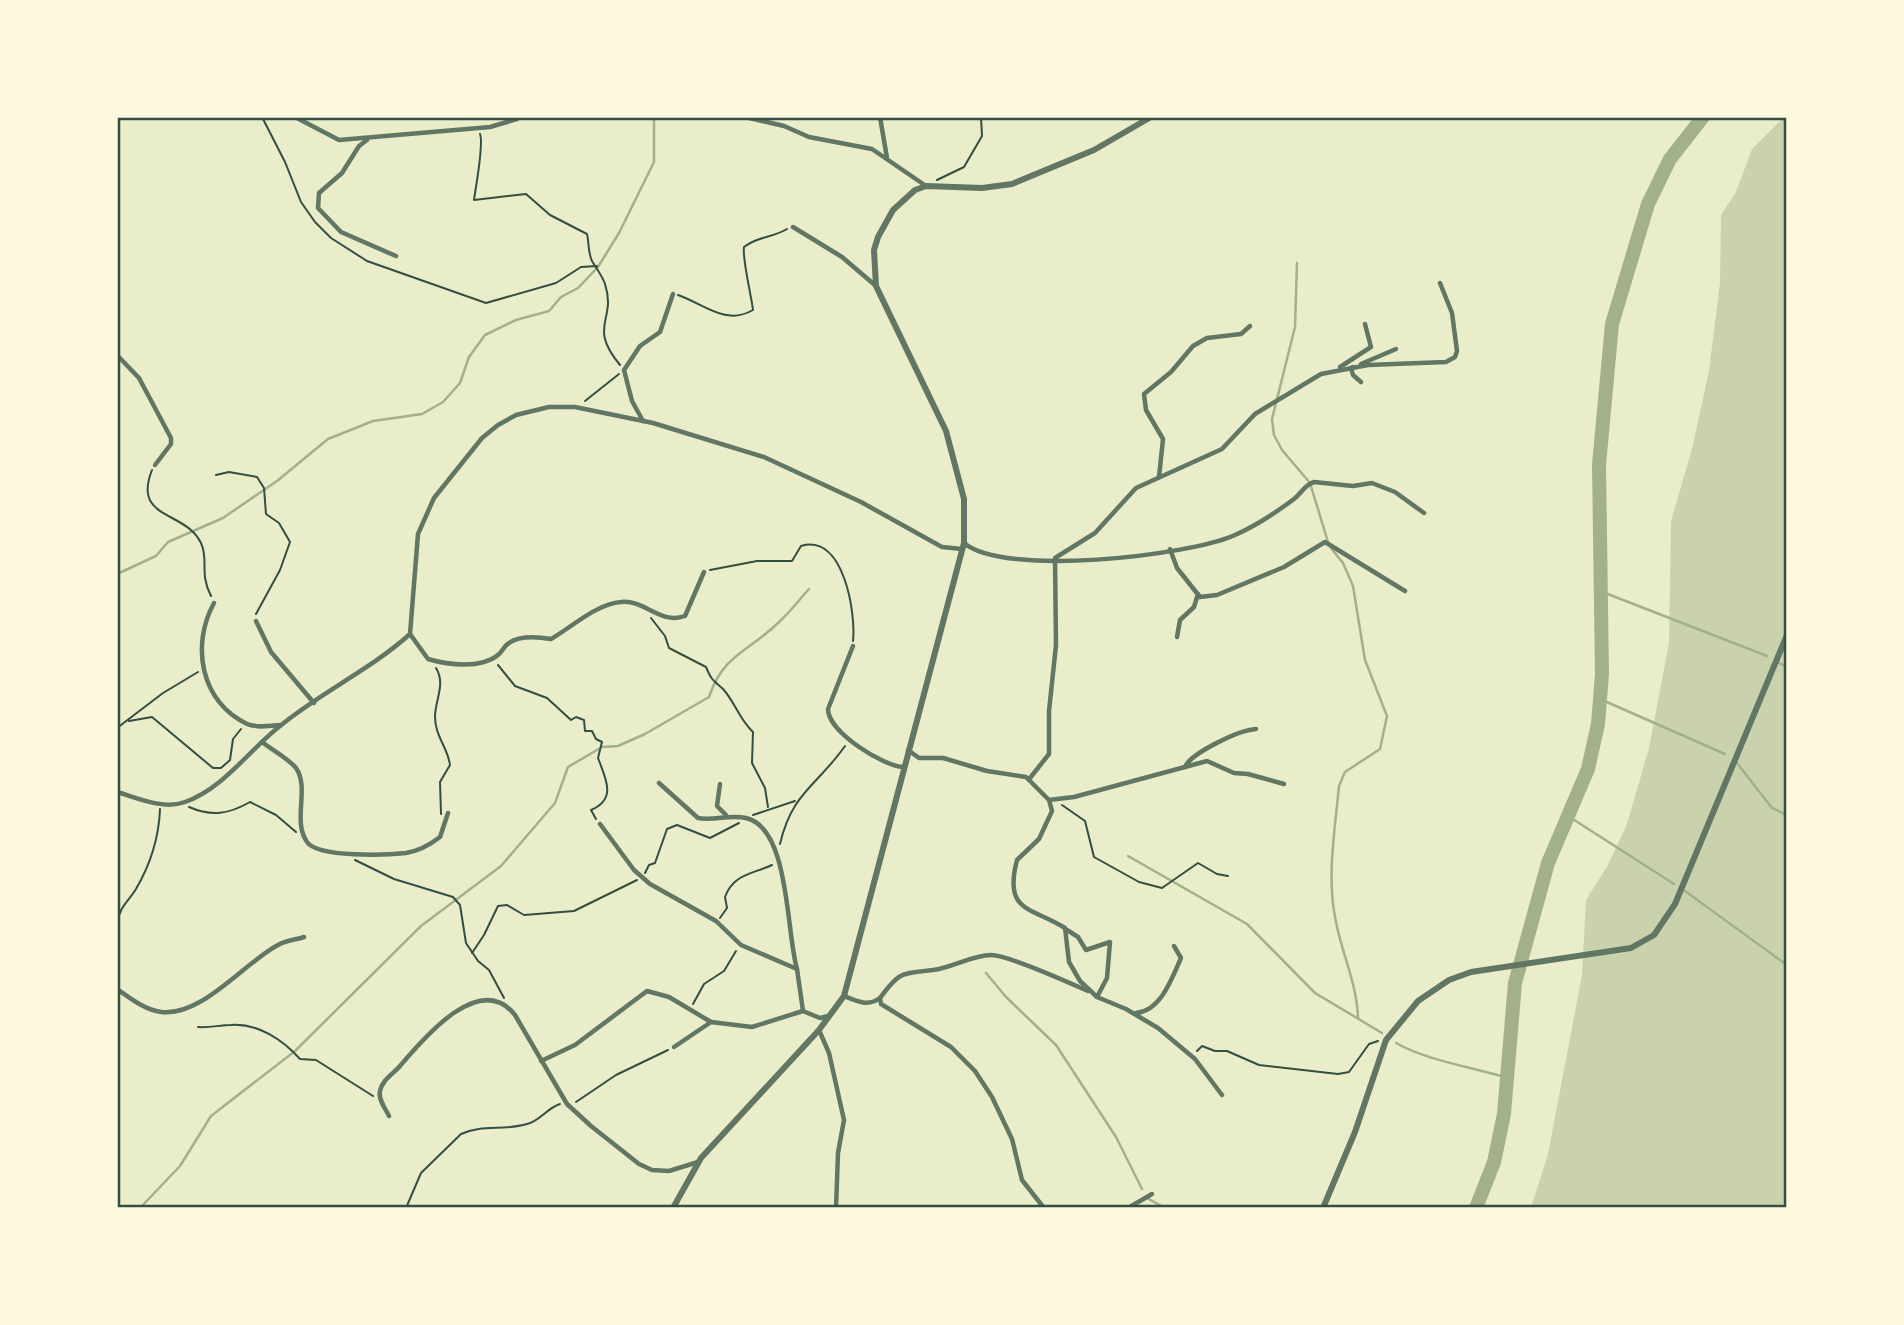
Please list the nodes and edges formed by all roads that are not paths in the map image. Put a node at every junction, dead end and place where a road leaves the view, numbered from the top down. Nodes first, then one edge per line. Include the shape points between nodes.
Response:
1 (295, 117) edge
2 (445, 117) edge
3 (461, 117) edge
4 (494, 117) edge
5 (559, 117) edge
6 (745, 117) edge
7 (880, 117) edge
8 (1151, 117) edge
9 (517, 119) junction
10 (368, 139) junction
11 (887, 159) junction
12 (926, 186) junction
13 (793, 227) road end
14 (396, 256) dead end
15 (1440, 283) dead end
16 (876, 286) junction
17 (673, 293) road end
18 (1365, 324) dead end
19 (1250, 326) dead end
20 (1396, 349) dead end
21 (117, 355) edge
22 (1351, 368) junction
23 (1336, 369) junction
24 (1361, 382) dead end
25 (643, 421) junction
26 (155, 465) road end
27 (1159, 477) junction
28 (1424, 513) dead end
29 (963, 546) junction
30 (1170, 549) junction
31 (1054, 562) junction
32 (704, 572) road end
33 (1405, 591) dead end
34 (1199, 594) junction
35 (214, 603) road end
36 (256, 621) road end
37 (411, 634) junction
38 (1787, 635) edge
39 (1177, 636) dead end
40 (853, 646) road end
41 (314, 703) junction
42 (281, 725) junction
43 (1256, 729) dead end
44 (262, 742) junction
45 (907, 749) junction
46 (903, 767) junction
47 (1184, 768) junction
48 (1030, 778) junction
49 (659, 783) dead end
50 (720, 784) dead end
51 (1284, 784) dead end
52 (117, 792) edge
53 (1050, 803) junction
54 (448, 813) dead end
55 (726, 816) junction
56 (600, 824) road end
57 (1066, 930) junction
58 (304, 937) dead end
59 (1174, 946) dead end
60 (797, 969) junction
61 (117, 989) edge
62 (1091, 992) junction
63 (844, 996) junction
64 (1097, 997) junction
65 (880, 998) junction
66 (803, 1011) junction
67 (1135, 1013) junction
68 (829, 1016) junction
69 (711, 1022) junction
70 (819, 1030) junction
71 (674, 1047) road end
72 (541, 1061) junction
73 (1222, 1095) dead end
74 (388, 1116) dead end
75 (701, 1158) junction
76 (1152, 1194) dead end
77 (673, 1208) edge
78 (836, 1208) edge
79 (1044, 1208) edge
80 (1128, 1208) edge
81 (1323, 1208) edge

1 - 10 street via 339,140
2 - 3 street
4 - 9 street
5 - 9 street
6 - 11 street via 785,126 809,138 863,146
7 - 11 street
8 - 12 street via 1094,150 1012,184
9 - 10 street via 506,125
10 - 14 street via 342,173 319,193 318,208 341,232
11 - 12 street
12 - 16 street via 903,198 884,225 874,250
13 - 16 street via 842,257
15 - 22 street via 1450,306 1457,351 1446,362
16 - 29 street via 946,430 964,499
17 - 25 street via 660,332 640,346 624,370
18 - 23 street via 1371,348
19 - 27 street via 1241,334 1212,337 1193,346 1144,394 1146,410 1163,439
20 - 22 street
21 - 26 street via 139,378 171,438
22 - 23 street
22 - 24 street
23 - 27 street via 1264,408 1222,449
25 - 29 street via 771,460 942,547
25 - 37 street via 575,407 537,409 498,425 482,438 433,498 418,534
27 - 31 street via 1136,488 1095,533
28 - 30 street via 1395,492 1372,483 1314,482 1235,535
29 - 31 street via 987,556
29 - 45 street
30 - 31 street
30 - 34 street via 1177,568
31 - 48 street via 1058,583 1049,754
32 - 37 street via 685,616 676,619 633,603 613,603 551,639 534,636 513,641 493,658 472,664 428,659
33 - 34 street via 1325,542 1284,567 1230,590 1206,597
34 - 39 street via 1194,607 1180,620
35 - 42 street via 201,636 202,670 224,705 248,724
36 - 41 street via 271,652
37 - 41 street
38 - 81 street via 1665,920 1654,935 1631,948 1462,975 1440,985 1407,1011 1386,1040 1356,1132
40 - 46 street via 828,709 834,727 893,766
41 - 42 street
42 - 44 street
43 - 47 street via 1194,755
44 - 52 street via 211,788 182,803 160,804
44 - 54 street via 299,774 300,815 310,846 344,855 408,853 438,839
45 - 46 street
45 - 48 street via 919,758 943,758
46 - 63 street
47 - 51 street via 1207,761 1234,774
47 - 53 street
48 - 53 street
49 - 55 street via 695,816
50 - 55 street via 717,806
53 - 57 street via 1052,813 1039,839 1018,856 1014,889 1025,910
55 - 60 street via 747,818 764,828 777,854
56 - 60 street via 643,878 716,921 741,945
57 - 62 street via 1071,969
57 - 64 street via 1078,937 1086,950 1110,943 1107,978
58 - 61 street via 277,945 234,979 186,1007 162,1012
59 - 67 street via 1181,958 1169,986 1148,1009
60 - 66 street
62 - 64 street
62 - 65 street via 989,955 935,970 904,972
63 - 65 street via 860,1003
63 - 68 street
64 - 67 street
65 - 79 street via 881,1004 951,1048 975,1071 1014,1145 1022,1180
66 - 68 street via 820,1018
66 - 69 street via 752,1027
67 - 73 street via 1195,1059
68 - 70 street
69 - 71 street
69 - 72 street via 658,992 647,991 575,1045
70 - 75 street
70 - 78 street via 844,1120
72 - 74 street via 508,1005 480,1002 441,1022 387,1078 380,1090
72 - 75 street via 567,1104 645,1167 669,1171
75 - 77 street
76 - 80 street

